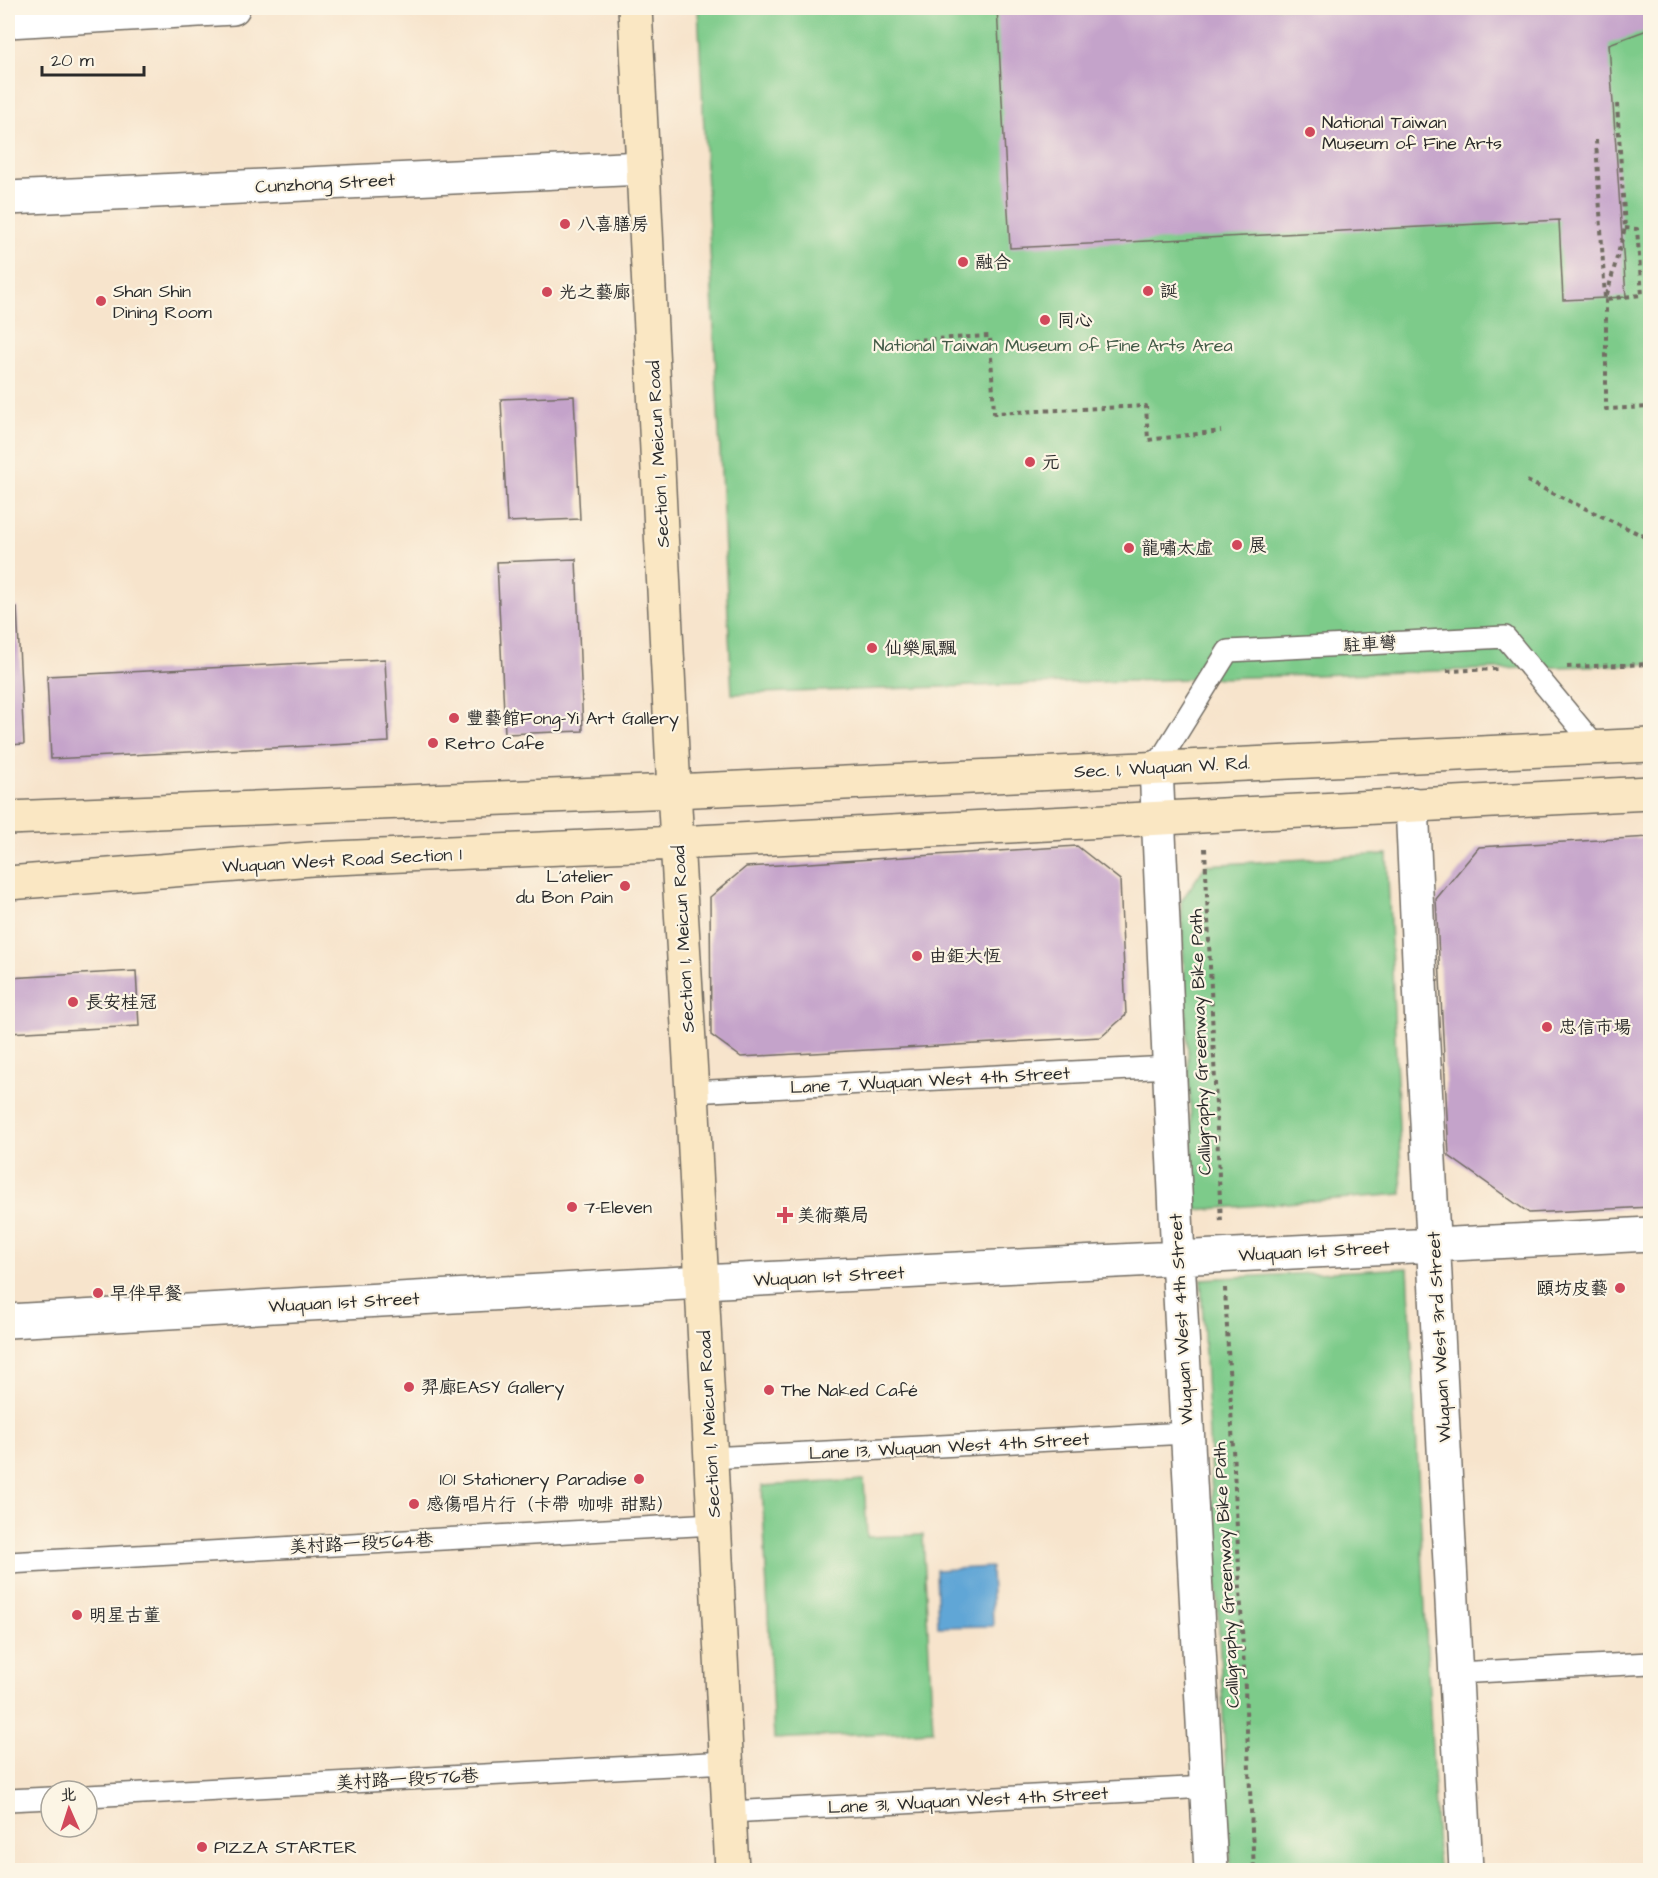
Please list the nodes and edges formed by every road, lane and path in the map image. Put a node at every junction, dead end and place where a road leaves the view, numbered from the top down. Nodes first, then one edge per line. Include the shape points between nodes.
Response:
1 (233, 8) edge
2 (635, 8) edge
3 (8, 21) edge
4 (1617, 104) dead end
5 (1596, 140) dead end
6 (643, 168) junction
7 (8, 198) edge
8 (1625, 228) junction
9 (894, 341) dead end
10 (1650, 407) edge
11 (1221, 431) dead end
12 (1527, 481) dead end
13 (1650, 539) edge
14 (1650, 745) edge
15 (1596, 747) junction
16 (1156, 766) junction
17 (674, 791) junction
18 (1650, 793) edge
19 (1413, 804) junction
20 (8, 818) edge
21 (1158, 818) junction
22 (677, 843) junction
23 (1206, 865) dead end
24 (8, 883) edge
25 (1169, 1067) junction
26 (692, 1092) junction
27 (1221, 1217) dead end
28 (1650, 1234) edge
29 (1434, 1246) junction
30 (1178, 1258) junction
31 (702, 1282) junction
32 (1224, 1286) dead end
33 (8, 1321) edge
34 (1187, 1433) junction
35 (710, 1458) junction
36 (714, 1524) junction
37 (8, 1563) edge
38 (1650, 1663) edge
39 (1456, 1673) junction
40 (727, 1762) junction
41 (1207, 1787) junction
42 (99, 1795) edge
43 (39, 1799) edge
44 (8, 1800) edge
45 (730, 1812) junction
46 (732, 1870) edge
47 (1211, 1870) edge
48 (1254, 1870) edge
49 (1467, 1870) edge

1 - 3 street
2 - 6 main road, Section 1, Meicun Road
4 - 8 path
5 - 8 path, bridge via 1605,299 1642,295 1637,229
6 - 7 street, Cunzhong Street
6 - 17 main road, Section 1, Meicun Road
8 - 10 path via 1606,298 1606,409
9 - 11 path via 990,336 994,413 1146,406 1148,440
12 - 13 path
14 - 15 main road, Sec. 1, Wuquan W. Rd.
15 - 16 main road, Sec. 1, Wuquan W. Rd.
15 - 16 lane, 駐車彎 via 1505,637 1228,651
16 - 17 main road, Sec. 1, Wuquan W. Rd.
16 - 21 street, Wuquan West 4th Street
17 - 20 main road
17 - 22 main road, Section 1, Meicun Road
18 - 19 main road
19 - 21 main road
19 - 29 street, Wuquan West 3rd Street
21 - 22 main road
21 - 25 street, Wuquan West 4th Street
22 - 24 main road, Wuquan West Road Section 1 via 312,859
22 - 26 main road, Section 1, Meicun Road
23 - 27 path, Calligraphy Greenway Bike Path
25 - 26 lane, Lane 7, Wuquan West 4th Street
25 - 30 street, Wuquan West 4th Street
26 - 31 main road, Section 1, Meicun Road
28 - 29 street, Wuquan 1st Street
29 - 30 street, Wuquan 1st Street
29 - 39 street, Wuquan West 3rd Street
30 - 31 street, Wuquan 1st Street
30 - 34 street, Wuquan West 4th Street
31 - 33 street, Wuquan 1st Street
31 - 35 main road, Section 1, Meicun Road
32 - 48 path, Calligraphy Greenway Bike Path
34 - 35 lane, Lane 13, Wuquan West 4th Street
34 - 41 street, Wuquan West 4th Street
35 - 36 main road, Section 1, Meicun Road
36 - 37 lane, 美村路一段564巷
36 - 40 main road, Section 1, Meicun Road
38 - 39 lane
39 - 49 street, Wuquan West 3rd Street
40 - 42 lane, 美村路一段576巷
40 - 45 main road, Section 1, Meicun Road
41 - 45 lane, Lane 31, Wuquan West 4th Street
41 - 47 street, Wuquan West 4th Street
43 - 44 lane
45 - 46 main road, Section 1, Meicun Road

